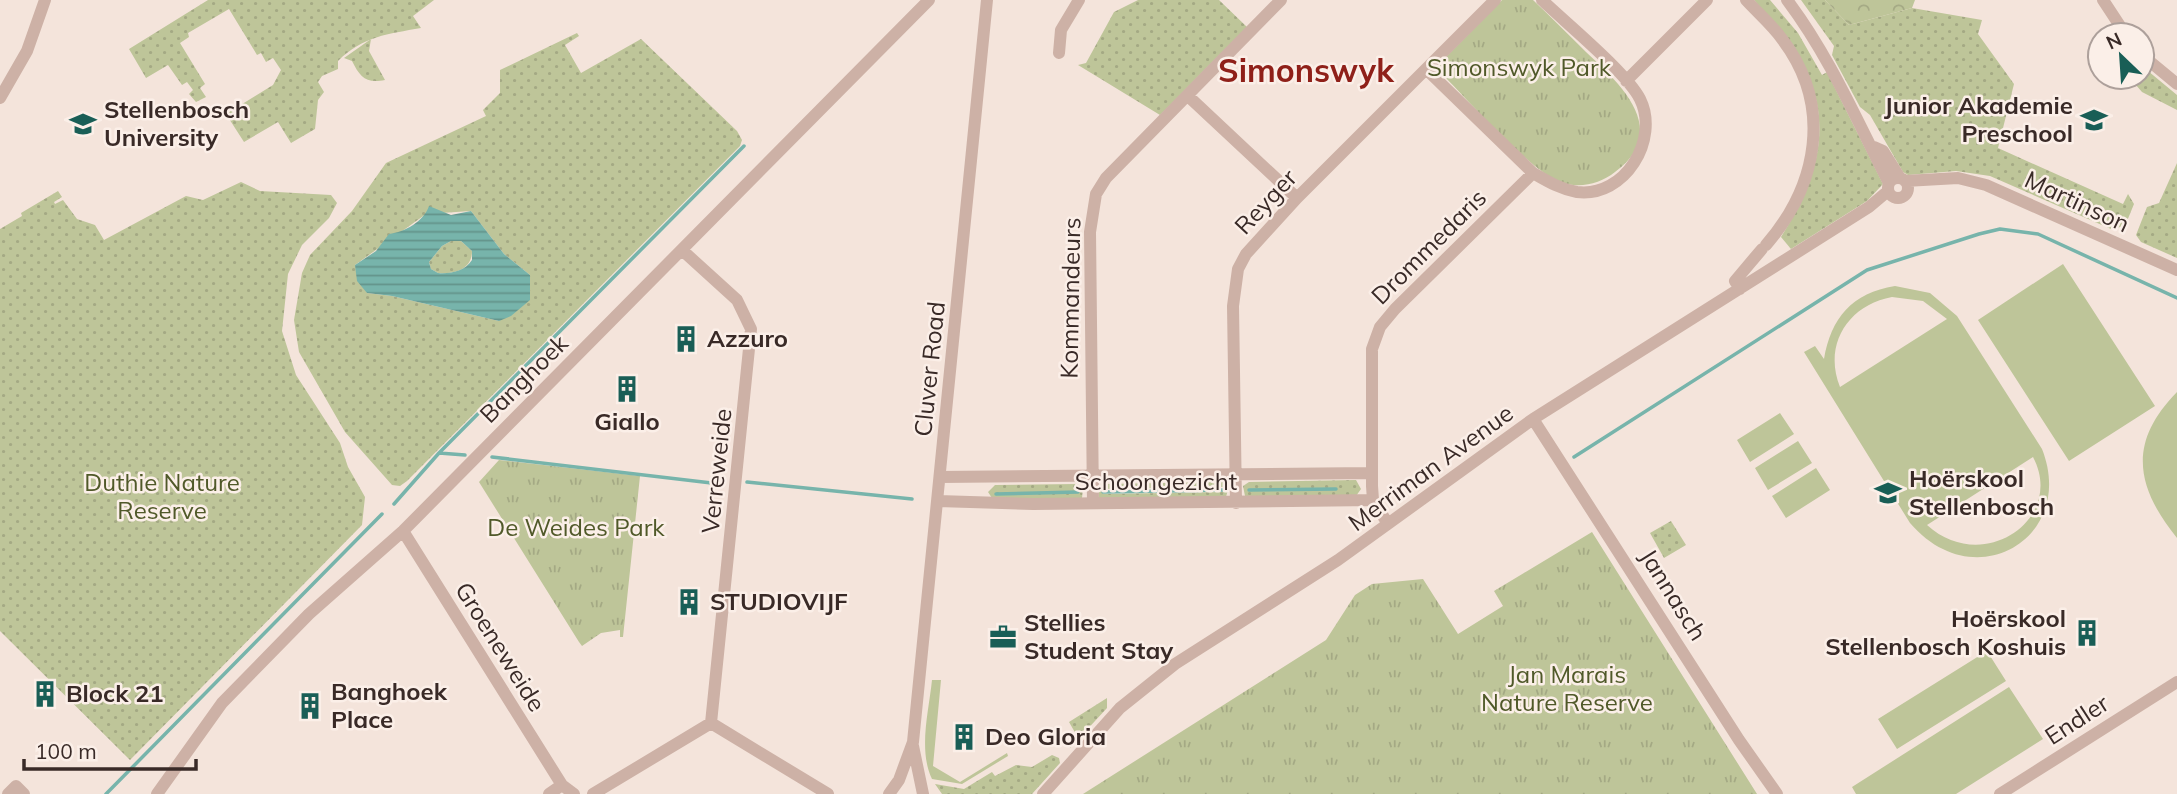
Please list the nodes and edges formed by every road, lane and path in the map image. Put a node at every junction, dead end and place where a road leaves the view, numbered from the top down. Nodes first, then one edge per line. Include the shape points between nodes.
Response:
1 (45, 0) edge
2 (929, 0) edge
3 (987, 0) edge
4 (1079, 0) edge
5 (1281, 0) edge
6 (1495, 0) edge
7 (1542, 0) edge
8 (1707, 0) edge
9 (1746, 0) edge
10 (1787, 0) edge
11 (2103, 0) edge
12 (2117, 21) edge
13 (1059, 53) dead end
14 (2156, 67) edge
15 (1427, 70) junction
16 (1626, 81) junction
17 (2177, 84) edge
18 (1188, 96) junction
19 (0, 98) edge
20 (1533, 173) junction
21 (1898, 187) junction
22 (1297, 198) junction
23 (1767, 244) junction
24 (682, 250) junction
25 (1788, 258) junction
26 (2177, 270) edge
27 (1741, 289) junction
28 (1533, 419) junction
29 (1372, 473) junction
30 (1235, 476) junction
31 (940, 477) junction
32 (1092, 477) junction
33 (986, 478) junction
34 (1373, 500) junction
35 (939, 501) junction
36 (984, 503) junction
37 (1093, 503) junction
38 (1236, 503) junction
39 (1388, 524) junction
40 (403, 531) junction
41 (2177, 682) edge
42 (711, 723) junction
43 (913, 742) junction
44 (562, 785) junction
45 (4, 793) edge
46 (24, 794) edge
47 (157, 794) edge
48 (549, 794) edge
49 (574, 794) edge
50 (593, 794) edge
51 (828, 794) edge
52 (889, 794) edge
53 (923, 794) edge
54 (1043, 794) edge
55 (1777, 794) edge
56 (2000, 794) edge

1 - 19 street via 27,51
2 - 24 street, Banghoek
3 - 31 street, Cluver Road
4 - 13 street via 1061,30
5 - 18 street, Kommandeurs
6 - 15 street, Reyger
7 - 16 street
8 - 16 street
9 - 23 street via 1783,40 1798,67 1812,119 1812,155 1804,189
10 - 21 street via 1825,54
11 - 12 street
14 - 17 street
15 - 20 street
15 - 22 street, Reyger
16 - 20 street via 1647,117 1642,150 1630,168 1606,186 1579,192 1552,185
18 - 22 street
18 - 32 street, Kommandeurs via 1106,178 1096,194 1091,215
20 - 29 street, Drommedaris via 1380,327 1370,359
21 - 25 street, Merriman Avenue
21 - 26 street, Martinson via 1958,178 1986,185
22 - 30 street, Reyger via 1246,254 1234,285
23 - 25 street
23 - 27 street via 1735,281
24 - 40 street, Banghoek
24 - 42 street, Verreweide via 737,300 751,329
25 - 27 street, Merriman Avenue
27 - 28 street, Merriman Avenue
28 - 39 street, Merriman Avenue
28 - 55 street, Jannasch
29 - 30 street, Schoongezicht
29 - 34 street, Drommedaris
30 - 32 street, Schoongezicht
30 - 38 street, Reyger
31 - 33 street, Schoongezicht
31 - 35 street, Cluver Road
32 - 33 street, Schoongezicht
32 - 37 street, Kommandeurs
33 - 36 street
34 - 38 street, Schoongezicht
34 - 39 street, Drommedaris
35 - 36 street, Schoongezicht
35 - 43 street, Cluver Road
36 - 37 street, Schoongezicht
37 - 38 street, Schoongezicht
39 - 54 street, Merriman Avenue via 1142,687
40 - 44 street, Groeneweide
40 - 47 street, Banghoek via 309,614 222,703
41 - 56 street, Endler
42 - 50 street
42 - 51 street
43 - 52 street, Cluver Road via 904,770
43 - 53 street, Cluver Road
44 - 48 street
44 - 49 street
45 - 46 street via 16,786

